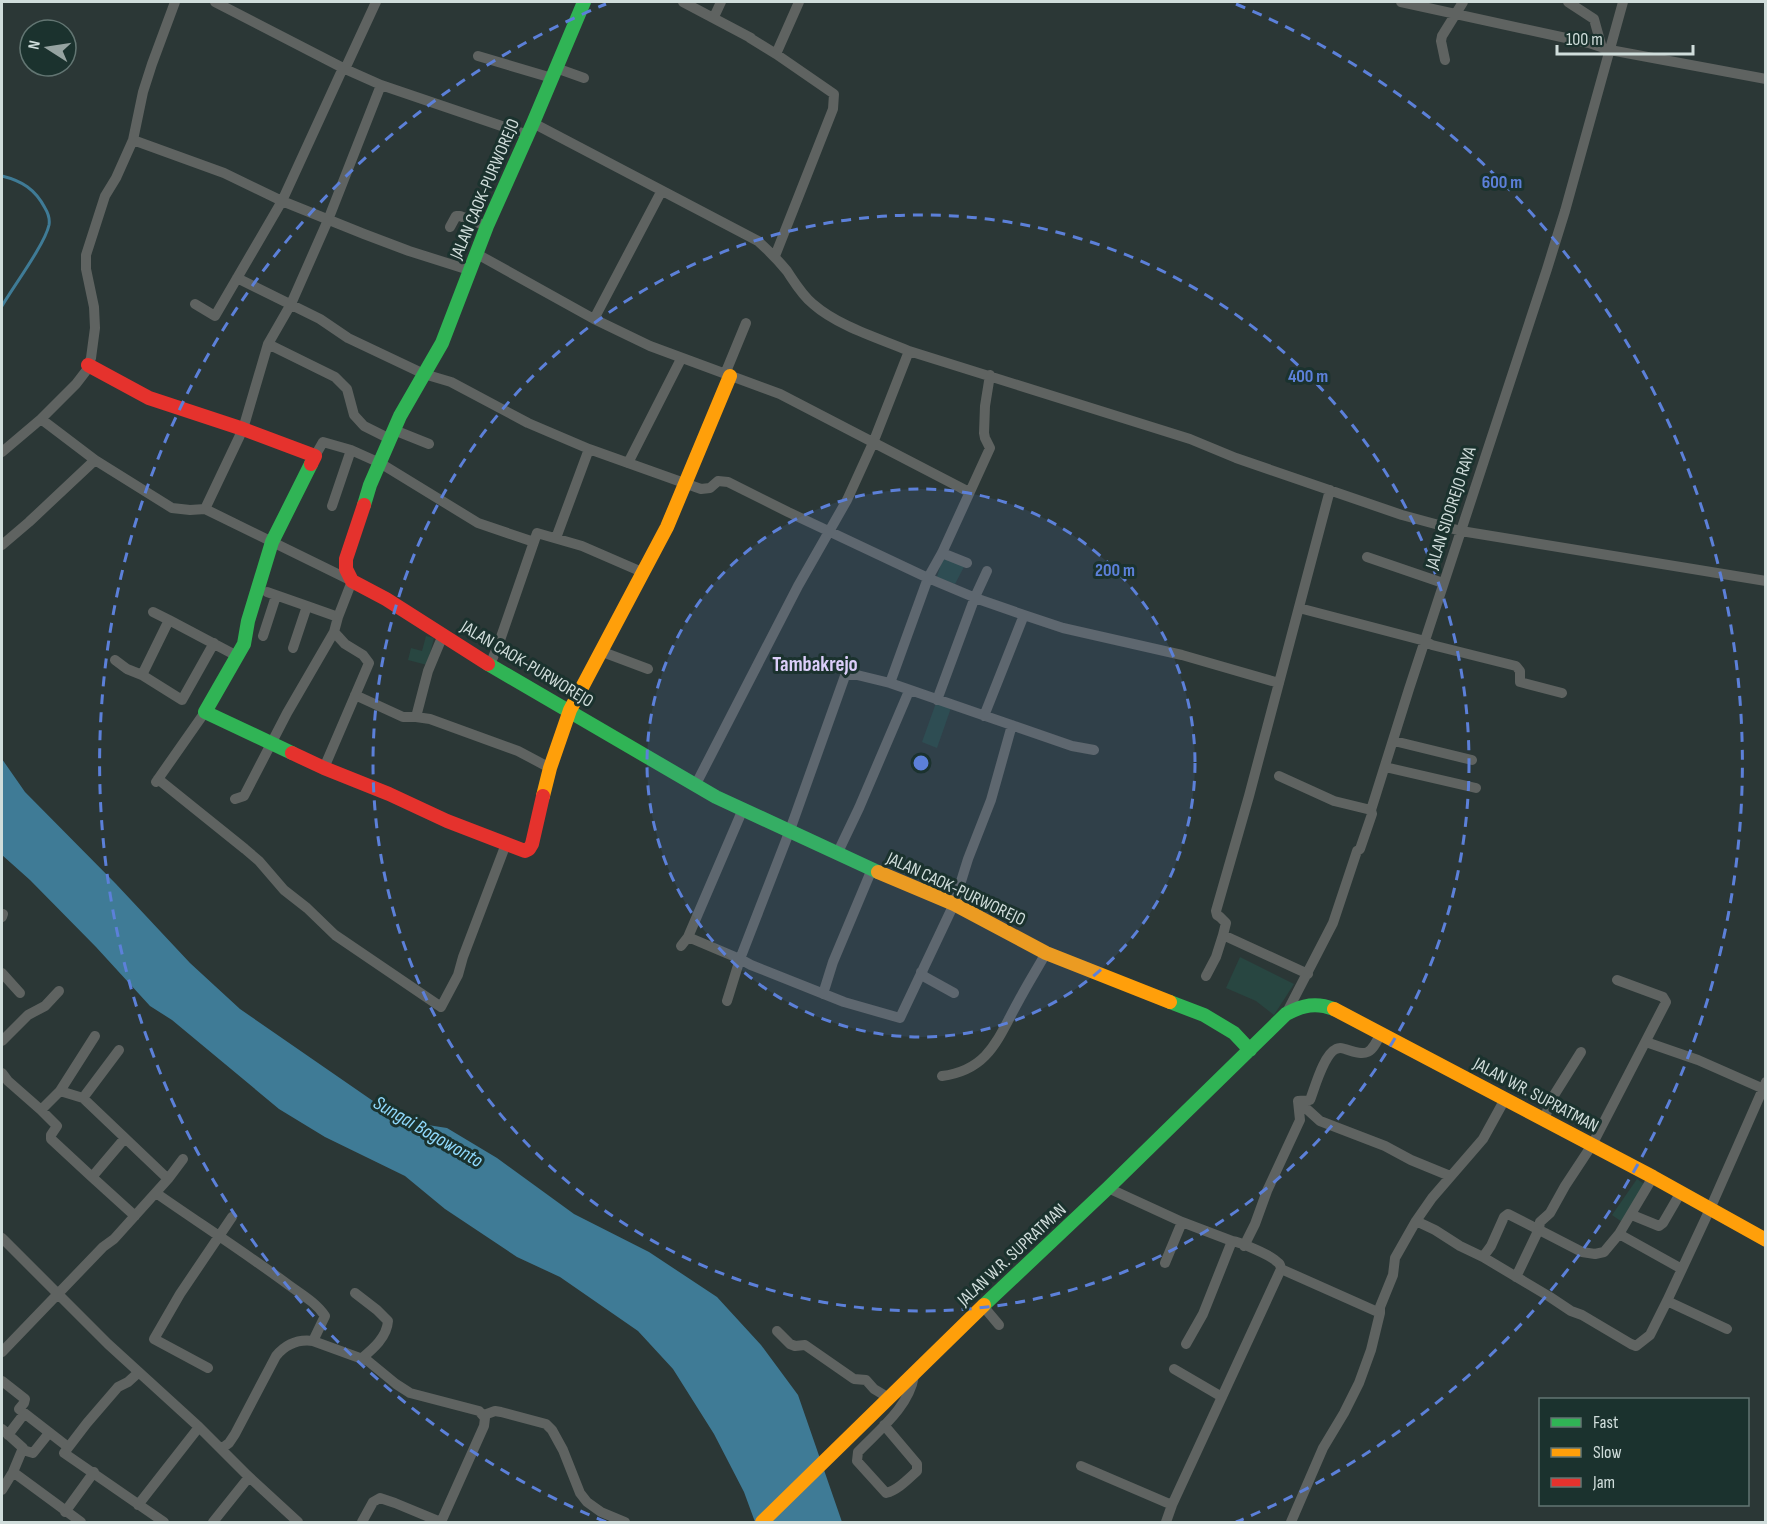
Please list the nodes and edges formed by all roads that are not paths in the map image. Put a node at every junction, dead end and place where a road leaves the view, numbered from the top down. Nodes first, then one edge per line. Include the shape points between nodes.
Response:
1 (175, 2) edge
2 (216, 2) edge
3 (376, 2) edge
4 (584, 2) edge
5 (683, 2) edge
6 (721, 2) edge
7 (799, 2) edge
8 (1409, 2) edge
9 (1463, 2) edge
10 (1568, 2) edge
11 (1623, 2) edge
12 (1455, 14) junction
13 (714, 17) junction
14 (1606, 49) junction
15 (777, 54) junction
16 (478, 57) dead end
17 (1445, 60) dead end
18 (344, 68) junction
19 (554, 73) junction
20 (584, 78) dead end
21 (1766, 79) edge
22 (381, 85) junction
23 (530, 129) junction
24 (134, 140) junction
25 (661, 192) junction
26 (282, 201) junction
27 (328, 220) junction
28 (487, 226) junction
29 (450, 227) dead end
30 (477, 254) junction
31 (775, 256) junction
32 (469, 270) junction
33 (237, 278) junction
34 (195, 304) dead end
35 (291, 304) junction
36 (594, 319) junction
37 (746, 322) dead end
38 (268, 344) junction
39 (909, 351) junction
40 (681, 359) junction
41 (88, 365) junction
42 (424, 374) junction
43 (728, 375) junction
44 (990, 375) junction
45 (42, 419) junction
46 (243, 429) junction
47 (392, 435) junction
48 (873, 443) junction
49 (429, 444) dead end
50 (589, 449) junction
51 (351, 450) junction
52 (2, 452) edge
53 (315, 456) junction
54 (95, 460) junction
55 (380, 463) junction
56 (628, 463) junction
57 (685, 483) junction
58 (1330, 490) junction
59 (969, 492) junction
60 (332, 506) dead end
61 (205, 509) junction
62 (830, 531) junction
63 (1461, 531) junction
64 (556, 538) junction
65 (272, 542) junction
66 (534, 542) junction
67 (2, 544) edge
68 (942, 553) junction
69 (1367, 557) dead end
70 (967, 563) dead end
71 (987, 571) dead end
72 (642, 572) junction
73 (928, 578) junction
74 (352, 581) junction
75 (1766, 581) edge
76 (1443, 583) junction
77 (975, 597) junction
78 (307, 606) junction
79 (1299, 608) junction
80 (153, 612) dead end
81 (1024, 615) junction
82 (338, 616) junction
83 (169, 621) junction
84 (334, 632) junction
85 (443, 635) junction
86 (263, 636) dead end
87 (1425, 641) junction
88 (214, 643) junction
89 (293, 648) dead end
90 (600, 651) junction
91 (237, 656) junction
92 (115, 660) dead end
93 (490, 665) junction
94 (648, 669) dead end
95 (142, 675) junction
96 (890, 683) junction
97 (1278, 683) junction
98 (909, 690) junction
99 (1562, 693) dead end
100 (355, 695) junction
101 (936, 700) junction
102 (570, 710) junction
103 (205, 712) junction
104 (984, 716) junction
105 (416, 717) junction
106 (1012, 726) junction
107 (1394, 741) junction
108 (271, 743) junction
109 (1094, 750) dead end
110 (1472, 760) dead end
111 (1385, 767) junction
112 (324, 768) junction
113 (550, 768) junction
114 (1279, 776) dead end
115 (696, 784) junction
116 (1476, 788) dead end
117 (235, 799) dead end
118 (743, 809) junction
119 (1371, 810) junction
120 (790, 830) junction
121 (506, 844) junction
122 (838, 852) junction
123 (872, 869) junction
124 (954, 904) junction
125 (1223, 935) junction
126 (1046, 953) junction
127 (740, 959) junction
128 (921, 972) junction
129 (2, 973) edge
130 (1308, 974) junction
131 (1206, 976) dead end
132 (1617, 980) dead end
133 (59, 991) dead end
134 (20, 993) dead end
135 (954, 993) dead end
136 (823, 994) junction
137 (727, 1001) dead end
138 (1286, 1014) junction
139 (1381, 1033) junction
140 (95, 1036) dead end
141 (2, 1041) edge
142 (1646, 1042) junction
143 (119, 1050) dead end
144 (1250, 1050) junction
145 (1581, 1052) dead end
146 (2, 1073) edge
147 (942, 1076) dead end
148 (1764, 1087) edge
149 (60, 1091) junction
150 (83, 1098) junction
151 (1505, 1099) junction
152 (1298, 1101) junction
153 (41, 1110) junction
154 (1544, 1120) junction
155 (125, 1137) junction
156 (1592, 1144) junction
157 (183, 1159) dead end
158 (1450, 1176) junction
159 (92, 1177) junction
160 (1653, 1177) junction
161 (168, 1179) junction
162 (1108, 1188) junction
163 (1681, 1192) junction
164 (156, 1193) junction
165 (1710, 1209) junction
166 (1632, 1215) junction
167 (135, 1216) junction
168 (232, 1217) dead end
169 (1416, 1221) junction
170 (1182, 1222) junction
171 (1539, 1229) junction
172 (1619, 1234) junction
173 (218, 1237) junction
174 (2, 1238) edge
175 (1766, 1240) edge
176 (1232, 1241) junction
177 (1244, 1246) junction
178 (1483, 1257) junction
179 (1165, 1263) dead end
180 (1281, 1269) junction
181 (1682, 1269) junction
182 (1516, 1277) junction
183 (355, 1293) dead end
184 (59, 1294) junction
185 (1667, 1301) junction
186 (983, 1306) junction
187 (1380, 1313) junction
188 (999, 1325) dead end
189 (1727, 1329) dead end
190 (777, 1331) dead end
191 (313, 1341) junction
192 (1186, 1344) dead end
193 (2, 1352) edge
194 (362, 1358) junction
195 (208, 1368) dead end
196 (1174, 1370) dead end
197 (139, 1372) junction
198 (915, 1373) junction
199 (2, 1381) edge
200 (1222, 1397) junction
201 (889, 1398) junction
202 (24, 1414) junction
203 (484, 1415) junction
204 (884, 1425) junction
205 (199, 1427) junction
206 (5, 1432) edge
207 (49, 1433) junction
208 (68, 1447) junction
209 (221, 1449) junction
210 (23, 1450) junction
211 (1081, 1466) dead end
212 (13, 1472) junction
213 (94, 1472) junction
214 (249, 1477) junction
215 (2, 1490) edge
216 (138, 1505) junction
217 (1172, 1505) junction
218 (65, 1512) junction
219 (81, 1522) edge
220 (164, 1522) edge
221 (213, 1522) edge
222 (298, 1522) edge
223 (362, 1522) edge
224 (441, 1522) edge
225 (625, 1522) edge
226 (762, 1522) edge
227 (1166, 1522) edge
228 (1291, 1522) edge

1 - 24 street via 143,92
2 - 18 street
3 - 18 street
4 - 19 street, JALAN CAOK-PURWOREJO
5 - 13 street
6 - 13 street
7 - 15 street
8 - 12 street
9 - 12 street
10 - 14 street via 1594,20
11 - 14 street, JALAN SIDOREJO RAYA
12 - 14 street
12 - 17 street via 1442,36
13 - 15 street
14 - 21 street
14 - 63 street, JALAN SIDOREJO RAYA via 1547,269
15 - 31 street via 834,94 834,102
16 - 19 street
18 - 22 street
18 - 26 street
19 - 20 street
19 - 23 street, JALAN CAOK-PURWOREJO
22 - 23 street
22 - 27 street
23 - 25 street
23 - 28 street, JALAN CAOK-PURWOREJO
24 - 26 street via 224,173
24 - 41 street via 105,196 86,255 95,328
25 - 31 street via 734,228
25 - 36 street
26 - 27 street
26 - 33 street
27 - 32 street
27 - 35 street
28 - 29 street via 456,216
28 - 30 street, JALAN CAOK-PURWOREJO
30 - 32 street, JALAN CAOK-PURWOREJO
30 - 36 street
31 - 39 street via 803,295 825,313
32 - 42 street, JALAN CAOK-PURWOREJO via 442,343
33 - 34 street via 215,316
33 - 35 street
35 - 38 street
35 - 42 street via 348,338
36 - 40 street
37 - 43 street
38 - 46 street
38 - 47 street via 335,377 347,389 354,416 364,426
39 - 44 street
39 - 48 street
40 - 43 street
40 - 56 street
41 - 45 street via 76,384
41 - 46 street via 149,398
42 - 47 street, JALAN CAOK-PURWOREJO
42 - 50 street via 451,382 528,423
43 - 48 street via 780,394
43 - 57 street
44 - 58 street via 1190,439
44 - 59 street via 984,433 990,448
45 - 52 street
45 - 54 street
46 - 53 street
46 - 61 street
47 - 49 street
47 - 55 street, JALAN CAOK-PURWOREJO
48 - 59 street
48 - 62 street
50 - 56 street
50 - 64 street
51 - 53 street via 323,442
51 - 55 street
51 - 60 street
53 - 65 street
54 - 61 street via 172,508
54 - 67 street
55 - 66 street via 466,517
55 - 74 street, JALAN CAOK-PURWOREJO via 346,559
56 - 57 street
57 - 62 street via 705,489 718,481 728,482
57 - 72 street
58 - 63 street
58 - 79 street
59 - 68 street
61 - 65 street
62 - 73 street
62 - 115 street
63 - 75 street
63 - 76 street, JALAN SIDOREJO RAYA
64 - 66 street via 537,533
64 - 72 street
65 - 74 street
65 - 91 street via 244,645
66 - 93 street
68 - 70 street
68 - 73 street
69 - 76 street
71 - 77 street
72 - 90 street
73 - 77 street
73 - 96 street
74 - 82 street
74 - 85 street, JALAN CAOK-PURWOREJO
76 - 87 street, JALAN SIDOREJO RAYA
77 - 81 street
77 - 101 street
78 - 82 street
78 - 86 street via 272,594
78 - 89 street
79 - 87 street
79 - 97 street
80 - 83 street
81 - 97 street
81 - 104 street
82 - 84 street
83 - 88 street
83 - 95 street
84 - 100 street via 369,663
84 - 108 street
85 - 93 street, JALAN CAOK-PURWOREJO
85 - 105 street via 428,670
87 - 99 street via 1516,666 1520,682
87 - 107 street, JALAN SIDOREJO RAYA
88 - 91 street
88 - 95 street via 182,700
90 - 94 street
90 - 102 street
91 - 103 street
92 - 95 street
93 - 102 street, JALAN CAOK-PURWOREJO
96 - 98 street
96 - 120 street via 853,674 845,676
97 - 125 street via 1215,914 1226,923
98 - 101 street
98 - 122 street
100 - 105 street via 403,717
100 - 112 street
101 - 104 street
102 - 113 street
102 - 115 street, JALAN CAOK-PURWOREJO
103 - 108 street
103 - 121 street via 157,781 259,861 336,935 441,1006 458,975
104 - 106 street
105 - 113 street via 518,751
106 - 109 street
106 - 124 street
107 - 110 street
107 - 111 street, JALAN SIDOREJO RAYA
108 - 112 street
108 - 117 street via 244,796
111 - 116 street
111 - 119 street, JALAN SIDOREJO RAYA
112 - 121 street
113 - 121 street via 532,844 525,851
114 - 119 street via 1334,801
115 - 118 street, JALAN CAOK-PURWOREJO
118 - 120 street, JALAN CAOK-PURWOREJO
118 - 127 street via 685,942
119 - 130 street, JALAN SIDOREJO RAYA via 1334,923
120 - 122 street, JALAN CAOK-PURWOREJO
120 - 127 street
122 - 123 street, JALAN CAOK-PURWOREJO
123 - 124 street, JALAN CAOK-PURWOREJO
123 - 136 street
124 - 126 street, JALAN CAOK-PURWOREJO
124 - 128 street
125 - 130 street
125 - 131 street
126 - 144 street, JALAN CAOK-PURWOREJO via 1204,1015 1234,1033
126 - 147 street via 994,1046 967,1068
127 - 136 street
127 - 137 street
128 - 135 street
128 - 136 street via 900,1018
129 - 134 street
130 - 138 street, JALAN SIDOREJO RAYA
132 - 142 street via 1665,999
133 - 141 street
138 - 139 street, JALAN WR. SUPRATMAN via 1312,1003 1323,1005
138 - 144 street, JALAN W.R. SUPRATMAN
139 - 151 street, JALAN WR. SUPRATMAN
139 - 152 street via 1374,1049 1366,1054 1333,1050 1310,1100
140 - 149 street
142 - 148 street
142 - 156 street
143 - 150 street
144 - 162 street, JALAN W.R. SUPRATMAN
145 - 154 street
146 - 153 street
148 - 165 street
149 - 150 street
149 - 153 street
150 - 155 street
151 - 154 street, JALAN WR. SUPRATMAN
151 - 158 street via 1483,1139
152 - 158 street via 1320,1121
152 - 177 street via 1300,1120
153 - 159 street via 57,1126 51,1139
154 - 156 street, JALAN WR. SUPRATMAN
155 - 159 street
155 - 161 street
156 - 160 street, JALAN WR. SUPRATMAN
156 - 171 street
157 - 161 street
158 - 169 street
159 - 167 street
160 - 163 street, JALAN WR. SUPRATMAN
160 - 166 street
161 - 164 street
162 - 170 street
162 - 186 street, JALAN W.R. SUPRATMAN
163 - 165 street, JALAN WR. SUPRATMAN
163 - 166 street via 1659,1226
164 - 167 street
164 - 173 street
165 - 175 street, JALAN WR. SUPRATMAN
165 - 181 street
166 - 172 street
167 - 184 street
168 - 173 street
169 - 178 street
169 - 187 street via 1395,1258
170 - 176 street
170 - 179 street
171 - 172 street via 1589,1253 1604,1252
171 - 178 street via 1508,1214
171 - 182 street
172 - 181 street
173 - 191 street via 262,1265 323,1313
173 - 195 street via 154,1339 194,1353
174 - 184 street
176 - 177 street
176 - 192 street via 1203,1314
177 - 180 street via 1269,1256
178 - 182 street
180 - 187 street
180 - 200 street
181 - 185 street
182 - 185 street via 1636,1346 1650,1335
183 - 194 street via 388,1321 375,1347
184 - 193 street
184 - 197 street
185 - 189 street
186 - 188 street
186 - 198 street, JALAN W.R. SUPRATMAN
187 - 228 street via 1359,1383 1323,1448
190 - 201 street via 790,1344 805,1345
191 - 194 street
191 - 209 street via 299,1341 282,1348 235,1434
194 - 203 street via 410,1393
196 - 200 street
197 - 205 street
197 - 208 street via 118,1387
198 - 201 street, JALAN W.R. SUPRATMAN
198 - 204 street via 902,1405
199 - 202 street via 25,1399 19,1409
200 - 217 street
201 - 226 street, JALAN W.R. SUPRATMAN
202 - 206 street
202 - 207 street
203 - 224 street via 484,1426
203 - 225 street via 495,1411 546,1424 587,1502
204 - 204 street via 918,1467 886,1493 856,1456
205 - 209 street
205 - 216 street
206 - 210 street
207 - 208 street
207 - 210 street via 33,1453
208 - 213 street via 65,1454
209 - 214 street
210 - 212 street
211 - 217 street
212 - 215 street
212 - 218 street
213 - 216 street
213 - 218 street
214 - 221 street
214 - 222 street
216 - 220 street
217 - 227 street
218 - 219 street
223 - 224 street via 373,1502 380,1498

